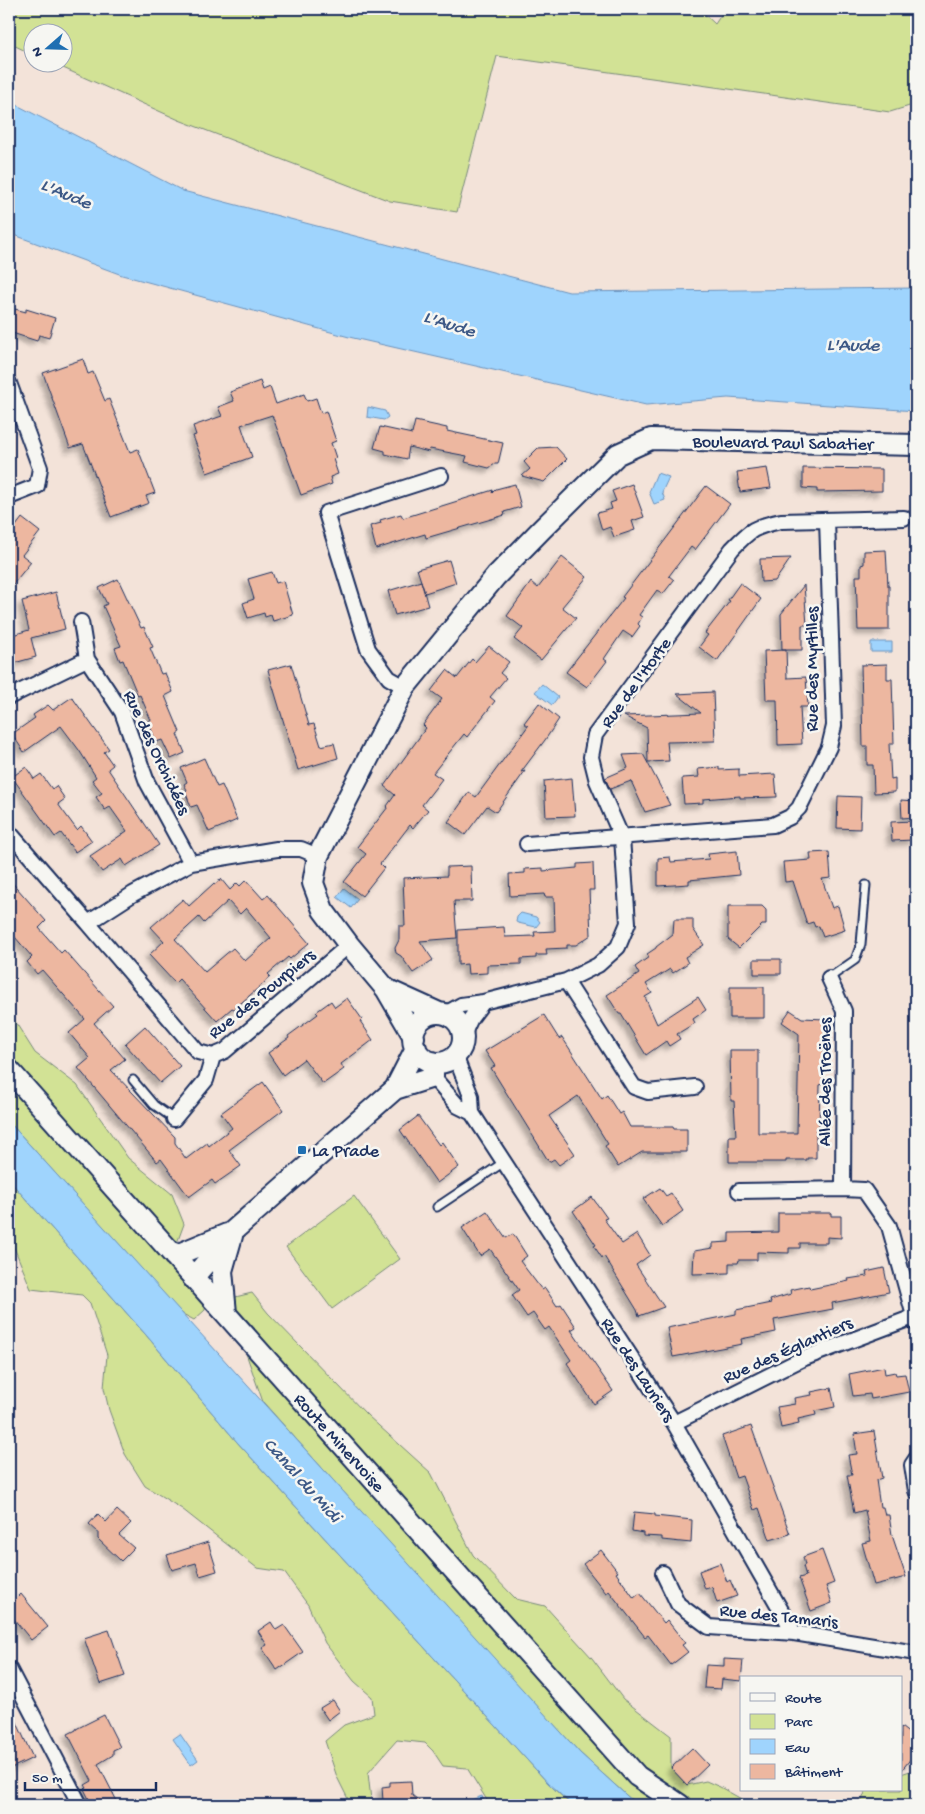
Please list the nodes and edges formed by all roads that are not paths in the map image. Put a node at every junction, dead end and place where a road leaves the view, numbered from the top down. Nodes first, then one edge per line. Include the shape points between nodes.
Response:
1 (9, 383) edge
2 (916, 445) edge
3 (441, 476) dead end
4 (9, 496) edge
5 (904, 518) dead end
6 (828, 520) junction
7 (81, 622) dead end
8 (87, 659) junction
9 (405, 687) junction
10 (9, 697) edge
11 (9, 832) edge
12 (622, 838) junction
13 (527, 844) dead end
14 (318, 856) junction
15 (191, 863) junction
16 (866, 885) dead end
17 (88, 923) junction
18 (349, 945) junction
19 (829, 978) joint
20 (566, 981) junction
21 (386, 989) junction
22 (483, 1002) junction
23 (442, 1014) junction
24 (415, 1043) junction
25 (460, 1044) junction
26 (213, 1056) junction
27 (433, 1069) junction
28 (9, 1070) edge
29 (133, 1080) dead end
30 (696, 1087) dead end
31 (395, 1089) junction
32 (472, 1113) junction
33 (174, 1119) joint
34 (504, 1162) junction
35 (843, 1189) junction
36 (739, 1191) dead end
37 (437, 1206) dead end
38 (233, 1231) junction
39 (174, 1256) junction
40 (193, 1278) junction
41 (226, 1313) junction
42 (916, 1318) edge
43 (674, 1423) junction
44 (916, 1459) edge
45 (916, 1491) edge
46 (663, 1573) dead end
47 (794, 1633) junction
48 (916, 1653) edge
49 (9, 1668) edge
50 (80, 1805) edge
51 (680, 1805) edge

1 - 4 street via 40,468 36,486
2 - 9 street, Boulevard Paul Sabatier via 650,439 618,454 496,576
3 - 9 street via 326,512 368,649 389,678
5 - 6 street, Rue de l'Horte
6 - 12 street, Rue de l'Horte via 780,521 748,532 732,549 595,736 591,757 597,781
6 - 12 street, Rue des Myrtilles via 834,726 829,748 799,808 790,818 773,825
7 - 8 street, Rue des Orchidées
8 - 10 street
8 - 15 street, Rue des Orchidées via 122,712 147,782
9 - 14 street
11 - 17 street, Rue des Pourpiers
12 - 13 street, Rue des Myrtilles
12 - 20 street, Rue de l'Horte via 628,922 618,947 598,965
14 - 15 street via 301,849 278,849
14 - 18 street via 313,882 322,910
15 - 17 street
16 - 19 lane via 861,944 855,960
17 - 26 street, Rue des Pourpiers via 198,1052
18 - 21 street
18 - 26 street, Rue des Pourpiers via 225,1051
19 - 35 street, Allée des Troënes via 844,1011
20 - 22 street, Rue de l'Horte
20 - 30 street via 634,1087 648,1092
21 - 23 street
21 - 24 street
22 - 23 street, Rue de l'Horte via 461,1005
22 - 25 street via 471,1018
23 - 24 street via 424,1018 419,1023 415,1030
23 - 25 street via 457,1022
24 - 27 street
24 - 31 street
25 - 27 street via 447,1061
25 - 32 street, Rue des Lauriers via 458,1063 470,1096
26 - 33 street via 206,1080
27 - 31 street
27 - 32 street, Rue des Lauriers via 458,1106
28 - 39 street, Route Minervoise
29 - 33 lane via 154,1105
31 - 38 street
32 - 34 street, Rue des Lauriers
34 - 37 lane
34 - 43 street, Rue des Lauriers
35 - 36 street
35 - 42 street via 864,1190 889,1226
38 - 39 street
38 - 40 street
38 - 41 street via 222,1271
39 - 40 street, Route Minervoise
40 - 41 street, Route Minervoise
41 - 51 street, Route Minervoise via 637,1776
42 - 43 street, Rue des Églantiers via 802,1359
43 - 47 street, Rue des Lauriers
44 - 45 street via 912,1465
46 - 47 street, Rue des Tamaris via 678,1604 709,1627
47 - 48 street, Rue des Tamaris
49 - 50 street

